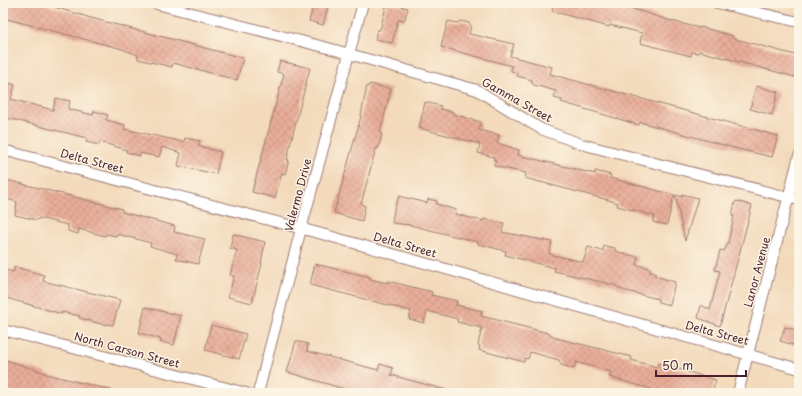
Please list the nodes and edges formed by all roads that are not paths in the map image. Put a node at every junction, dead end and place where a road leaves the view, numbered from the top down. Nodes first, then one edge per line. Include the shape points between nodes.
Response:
1 (153, 3) edge
2 (363, 3) edge
3 (717, 3) edge
4 (799, 22) edge
5 (350, 55) junction
6 (3, 150) edge
7 (799, 156) edge
8 (794, 198) edge
9 (301, 229) junction
10 (3, 330) edge
11 (748, 354) junction
12 (799, 369) edge
13 (246, 393) edge
14 (258, 393) edge
15 (738, 393) edge

1 - 5 street, Gamma Street
2 - 5 street, Valermo Drive
3 - 4 street
5 - 8 street, Gamma Street via 477,90 541,129 581,144
5 - 9 street, Valermo Drive
6 - 9 street, Delta Street
7 - 8 street, Lanor Avenue
8 - 11 street, Lanor Avenue
9 - 11 street, Delta Street
9 - 14 street, Valermo Drive
10 - 13 street, North Carson Street
11 - 12 street, Delta Street
11 - 15 street, Lanor Avenue

